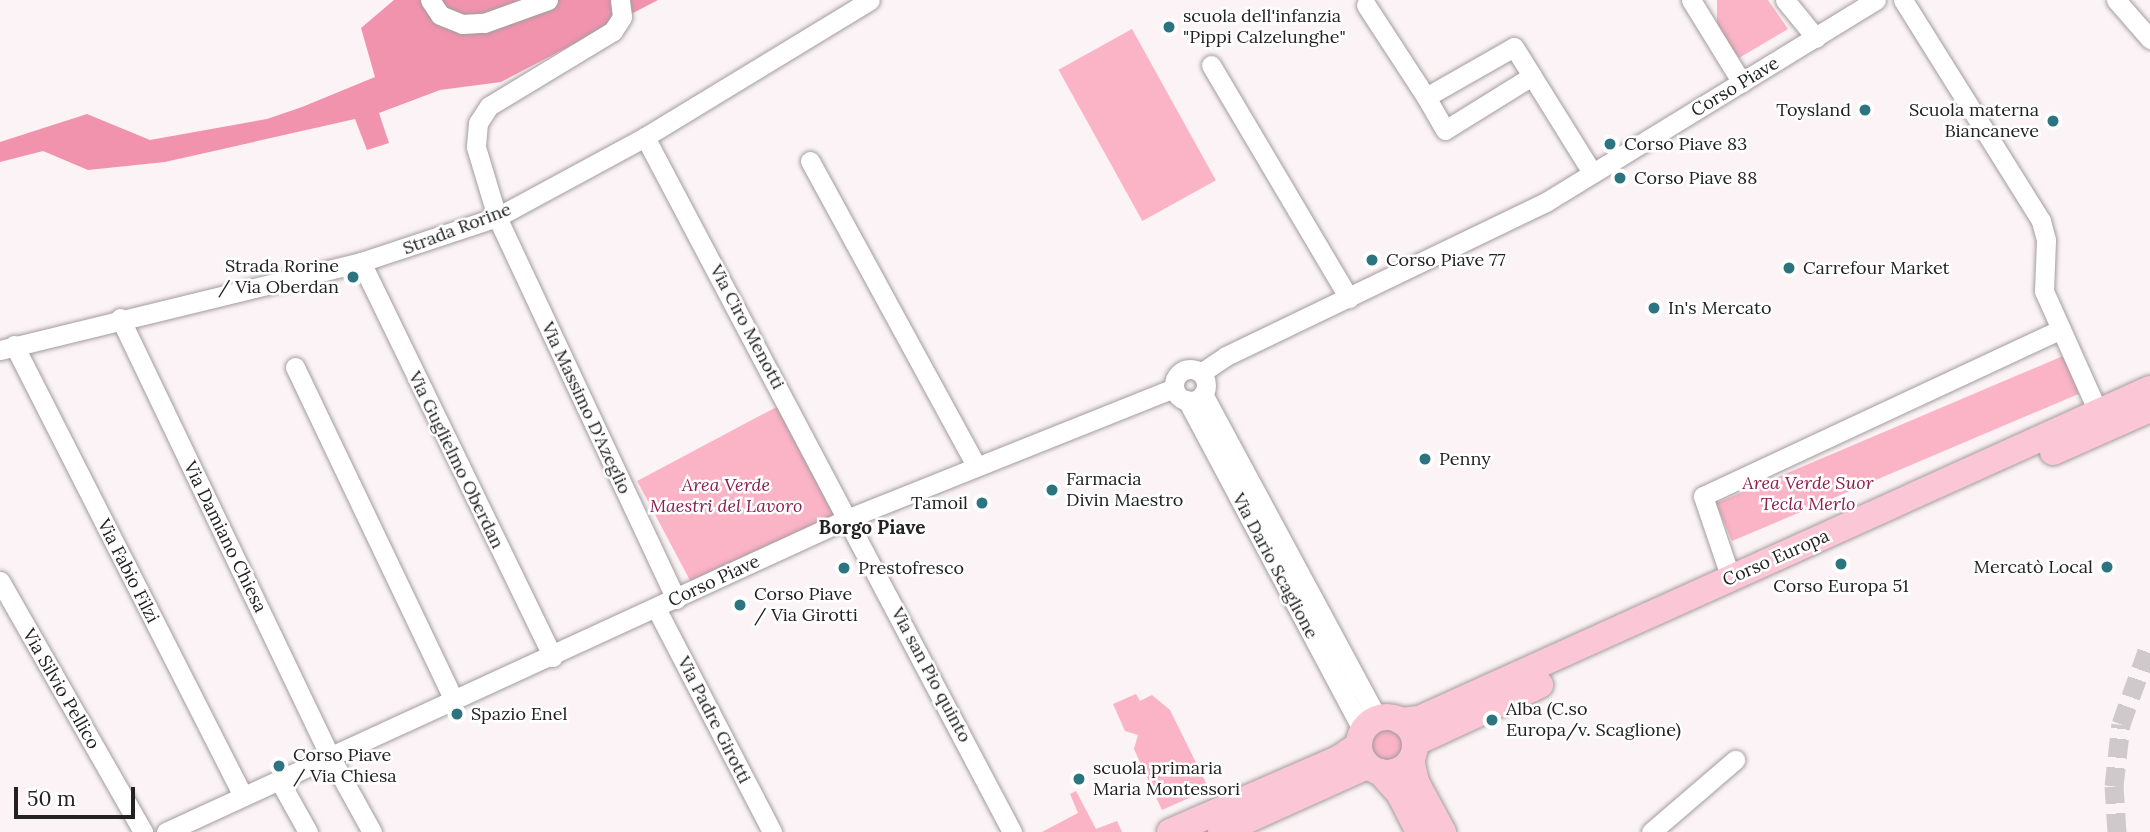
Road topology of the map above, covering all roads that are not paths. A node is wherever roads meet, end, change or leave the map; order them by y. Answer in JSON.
{"nodes":[{"id":1,"x":430,"y":0,"type":"edge"},
{"id":2,"x":548,"y":0,"type":"edge"},
{"id":3,"x":620,"y":0,"type":"edge"},
{"id":4,"x":870,"y":0,"type":"edge"},
{"id":5,"x":1691,"y":0,"type":"edge"},
{"id":6,"x":1785,"y":0,"type":"edge"},
{"id":7,"x":1876,"y":0,"type":"edge"},
{"id":8,"x":1903,"y":0,"type":"edge"},
{"id":9,"x":2116,"y":0,"type":"edge"},
{"id":10,"x":1366,"y":5,"type":"dead end"},
{"id":11,"x":1816,"y":38,"type":"junction"},
{"id":12,"x":2150,"y":39,"type":"edge"},
{"id":13,"x":1211,"y":65,"type":"dead end"},
{"id":14,"x":1532,"y":76,"type":"junction"},
{"id":15,"x":1742,"y":83,"type":"junction"},
{"id":16,"x":1426,"y":97,"type":"junction"},
{"id":17,"x":645,"y":137,"type":"junction"},
{"id":18,"x":810,"y":161,"type":"dead end"},
{"id":19,"x":1593,"y":173,"type":"junction"},
{"id":20,"x":497,"y":217,"type":"junction"},
{"id":21,"x":361,"y":262,"type":"junction"},
{"id":22,"x":1349,"y":298,"type":"junction"},
{"id":23,"x":120,"y":318,"type":"junction"},
{"id":24,"x":2061,"y":329,"type":"junction"},
{"id":25,"x":7,"y":347,"type":"edge"},
{"id":26,"x":295,"y":366,"type":"dead end"},
{"id":27,"x":1201,"y":373,"type":"junction"},
{"id":28,"x":2150,"y":389,"type":"edge"},
{"id":29,"x":1188,"y":394,"type":"junction"},
{"id":30,"x":2150,"y":409,"type":"edge"},
{"id":31,"x":2098,"y":412,"type":"junction"},
{"id":32,"x":976,"y":466,"type":"junction"},
{"id":33,"x":849,"y":518,"type":"junction"},
{"id":34,"x":1728,"y":570,"type":"dead end"},
{"id":35,"x":0,"y":582,"type":"edge"},
{"id":36,"x":676,"y":599,"type":"junction"},
{"id":37,"x":654,"y":609,"type":"junction"},
{"id":38,"x":553,"y":657,"type":"junction"},
{"id":39,"x":454,"y":701,"type":"junction"},
{"id":40,"x":1384,"y":745,"type":"junction"},
{"id":41,"x":330,"y":756,"type":"junction"},
{"id":42,"x":1735,"y":760,"type":"dead end"},
{"id":43,"x":279,"y":780,"type":"junction"},
{"id":44,"x":243,"y":796,"type":"junction"},
{"id":45,"x":1235,"y":829,"type":"edge"},
{"id":46,"x":143,"y":832,"type":"edge"},
{"id":47,"x":166,"y":832,"type":"edge"},
{"id":48,"x":308,"y":832,"type":"edge"},
{"id":49,"x":372,"y":832,"type":"edge"},
{"id":50,"x":772,"y":832,"type":"edge"},
{"id":51,"x":1012,"y":832,"type":"edge"},
{"id":52,"x":1170,"y":832,"type":"edge"},
{"id":53,"x":1419,"y":832,"type":"edge"},
{"id":54,"x":1443,"y":832,"type":"edge"},
{"id":55,"x":1651,"y":832,"type":"edge"}],
"edges":[{"from":1,"to":2,"type":"street"},
{"from":3,"to":20,"type":"street","name":"Via Massimo D'Azeglio"},
{"from":4,"to":17,"type":"street","name":"Strada Rorine"},
{"from":5,"to":15,"type":"street"},
{"from":6,"to":11,"type":"street"},
{"from":7,"to":11,"type":"street","name":"Corso Piave"},
{"from":8,"to":24,"type":"street"},
{"from":9,"to":12,"type":"street"},
{"from":10,"to":16,"type":"street"},
{"from":11,"to":15,"type":"street","name":"Corso Piave"},
{"from":13,"to":22,"type":"street"},
{"from":14,"to":16,"type":"street"},
{"from":14,"to":16,"type":"street"},
{"from":14,"to":19,"type":"street"},
{"from":15,"to":19,"type":"street","name":"Corso Piave"},
{"from":17,"to":20,"type":"street","name":"Strada Rorine"},
{"from":17,"to":33,"type":"street","name":"Via Ciro Menotti"},
{"from":18,"to":32,"type":"street"},
{"from":19,"to":22,"type":"street","name":"Corso Piave"},
{"from":20,"to":21,"type":"street","name":"Strada Rorine"},
{"from":20,"to":36,"type":"street","name":"Via Massimo D'Azeglio"},
{"from":21,"to":23,"type":"street","name":"Strada Rorine"},
{"from":21,"to":38,"type":"street","name":"Via Guglielmo Oberdan"},
{"from":22,"to":27,"type":"street","name":"Corso Piave"},
{"from":23,"to":25,"type":"street","name":"Strada Rorine"},
{"from":23,"to":41,"type":"street","name":"Via Damiano Chiesa"},
{"from":24,"to":31,"type":"street"},
{"from":24,"to":34,"type":"street","name":"Corso Europa"},
{"from":25,"to":44,"type":"street","name":"Via Fabio Filzi"},
{"from":26,"to":39,"type":"street"},
{"from":27,"to":29,"type":"street"},
{"from":27,"to":29,"type":"street","name":"Corso Piave"},
{"from":28,"to":31,"type":"main road","name":"Corso Europa"},
{"from":29,"to":32,"type":"street","name":"Corso Piave"},
{"from":29,"to":40,"type":"street","name":"Via Dario Scaglione"},
{"from":30,"to":40,"type":"main road","name":"Corso Europa"},
{"from":31,"to":40,"type":"main road","name":"Corso Europa"},
{"from":32,"to":33,"type":"street","name":"Corso Piave"},
{"from":33,"to":36,"type":"street","name":"Corso Piave"},
{"from":33,"to":51,"type":"street","name":"Via san Pio quinto"},
{"from":35,"to":46,"type":"street","name":"Via Silvio Pellico"},
{"from":36,"to":37,"type":"street","name":"Corso Piave"},
{"from":37,"to":38,"type":"street","name":"Corso Piave"},
{"from":37,"to":50,"type":"street","name":"Via Padre Girotti"},
{"from":38,"to":39,"type":"street","name":"Corso Piave"},
{"from":39,"to":41,"type":"street","name":"Corso Piave"},
{"from":40,"to":45,"type":"main road","name":"Corso Europa"},
{"from":40,"to":52,"type":"main road","name":"Corso Europa"},
{"from":40,"to":53,"type":"main road","name":"Via Dario Scaglione"},
{"from":40,"to":54,"type":"main road","name":"Via Dario Scaglione"},
{"from":41,"to":43,"type":"street","name":"Corso Piave"},
{"from":41,"to":49,"type":"street","name":"Via Damiano Chiesa"},
{"from":42,"to":55,"type":"street"},
{"from":43,"to":44,"type":"street","name":"Corso Piave"},
{"from":43,"to":48,"type":"street"},
{"from":44,"to":47,"type":"street","name":"Corso Piave"}]}
